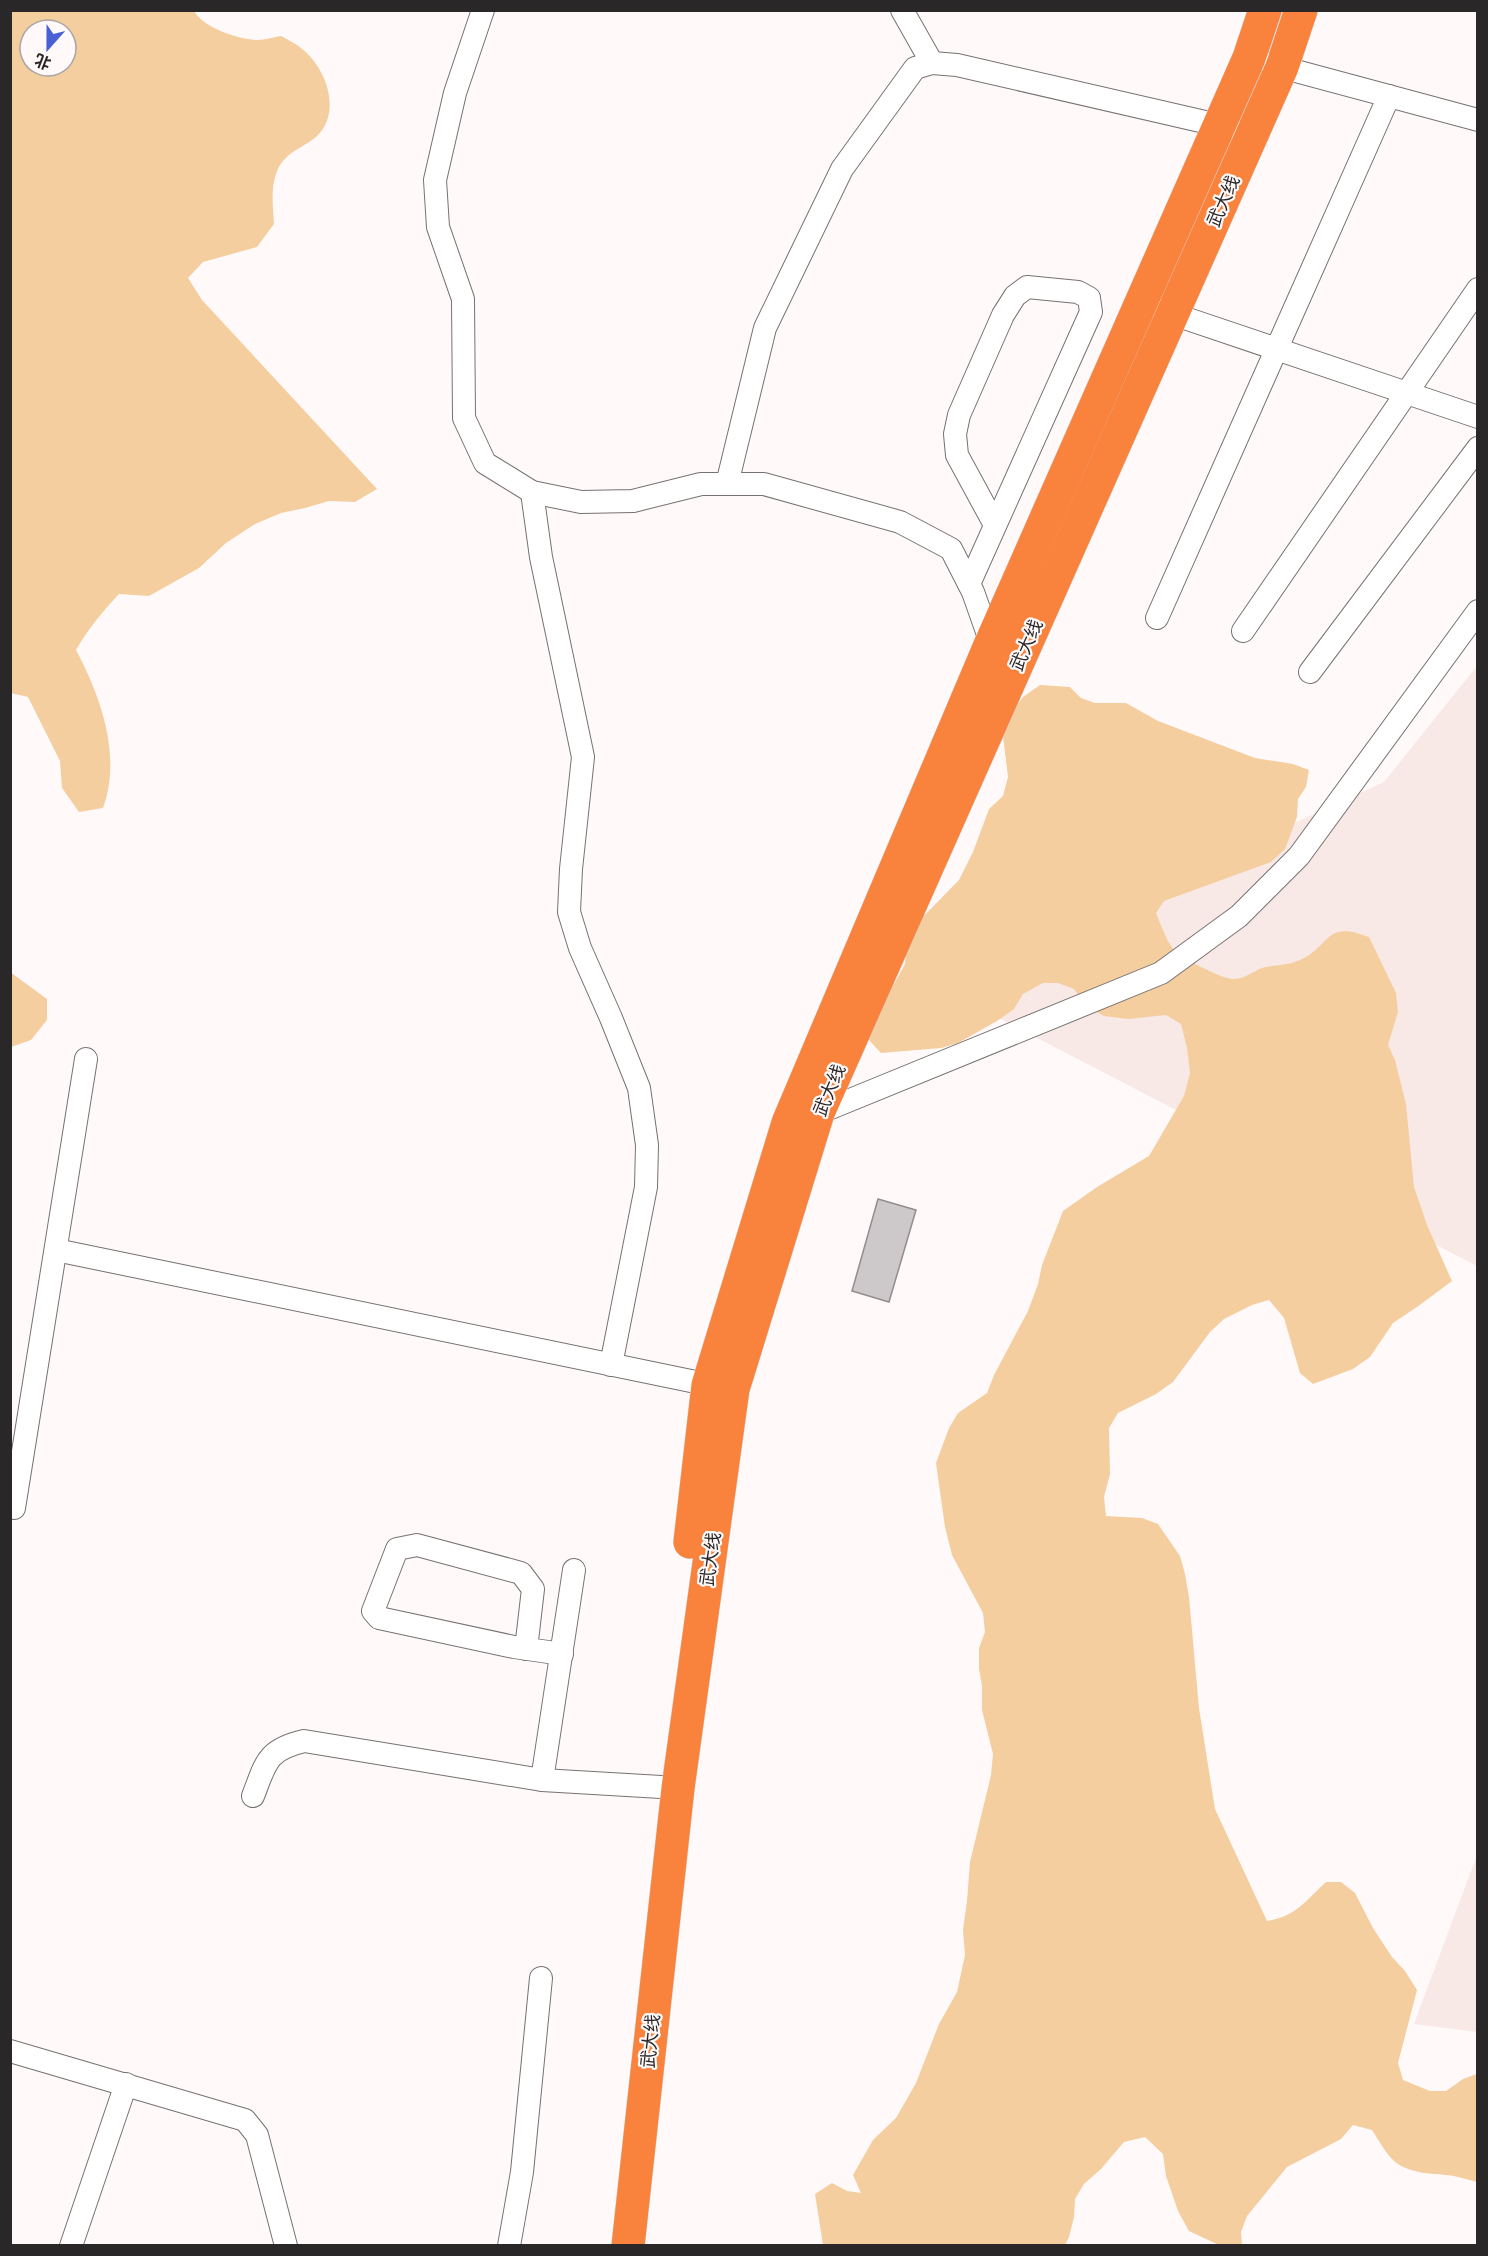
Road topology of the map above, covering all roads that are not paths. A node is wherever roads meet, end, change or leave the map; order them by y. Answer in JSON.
{"nodes":[{"id":1,"x":483,"y":10,"type":"edge"},
{"id":2,"x":902,"y":10,"type":"edge"},
{"id":3,"x":1265,"y":10,"type":"edge"},
{"id":4,"x":1301,"y":10,"type":"edge"},
{"id":5,"x":1249,"y":58,"type":"junction"},
{"id":6,"x":932,"y":63,"type":"junction"},
{"id":7,"x":1282,"y":67,"type":"junction"},
{"id":8,"x":1389,"y":96,"type":"junction"},
{"id":9,"x":1478,"y":120,"type":"edge"},
{"id":10,"x":1220,"y":124,"type":"junction"},
{"id":11,"x":1252,"y":135,"type":"junction"},
{"id":12,"x":1478,"y":288,"type":"edge"},
{"id":13,"x":1141,"y":304,"type":"junction"},
{"id":14,"x":1173,"y":314,"type":"junction"},
{"id":15,"x":1276,"y":349,"type":"junction"},
{"id":16,"x":1405,"y":393,"type":"junction"},
{"id":17,"x":1478,"y":417,"type":"edge"},
{"id":18,"x":1478,"y":448,"type":"edge"},
{"id":19,"x":727,"y":484,"type":"junction"},
{"id":20,"x":532,"y":492,"type":"junction"},
{"id":21,"x":995,"y":525,"type":"junction"},
{"id":22,"x":969,"y":584,"type":"junction"},
{"id":23,"x":1478,"y":611,"type":"edge"},
{"id":24,"x":1157,"y":618,"type":"dead end"},
{"id":25,"x":1243,"y":631,"type":"dead end"},
{"id":26,"x":992,"y":644,"type":"junction"},
{"id":27,"x":1310,"y":672,"type":"dead end"},
{"id":28,"x":86,"y":1059,"type":"dead end"},
{"id":29,"x":803,"y":1118,"type":"junction"},
{"id":30,"x":56,"y":1250,"type":"junction"},
{"id":31,"x":611,"y":1365,"type":"junction"},
{"id":32,"x":721,"y":1387,"type":"junction"},
{"id":33,"x":15,"y":1508,"type":"dead end"},
{"id":34,"x":528,"y":1582,"type":"junction"},
{"id":35,"x":526,"y":1649,"type":"junction"},
{"id":36,"x":562,"y":1654,"type":"junction"},
{"id":37,"x":542,"y":1780,"type":"junction"},
{"id":38,"x":669,"y":1788,"type":"junction"},
{"id":39,"x":253,"y":1796,"type":"dead end"},
{"id":40,"x":541,"y":1978,"type":"dead end"},
{"id":41,"x":10,"y":2051,"type":"edge"},
{"id":42,"x":126,"y":2084,"type":"junction"},
{"id":43,"x":71,"y":2246,"type":"edge"},
{"id":44,"x":286,"y":2246,"type":"edge"},
{"id":45,"x":509,"y":2246,"type":"edge"},
{"id":46,"x":609,"y":2246,"type":"edge"},
{"id":47,"x":628,"y":2246,"type":"edge"}],
"edges":[{"from":1,"to":20,"type":"street"},
{"from":2,"to":6,"type":"street"},
{"from":3,"to":5,"type":"highway","name":"武大线"},
{"from":4,"to":7,"type":"highway","name":"武大线"},
{"from":5,"to":7,"type":"street"},
{"from":5,"to":10,"type":"highway","name":"武大线"},
{"from":6,"to":10,"type":"street"},
{"from":6,"to":19,"type":"street"},
{"from":7,"to":8,"type":"street"},
{"from":7,"to":11,"type":"highway","name":"武大线"},
{"from":8,"to":9,"type":"street"},
{"from":8,"to":15,"type":"street"},
{"from":10,"to":11,"type":"street"},
{"from":10,"to":13,"type":"highway","name":"武大线"},
{"from":11,"to":14,"type":"highway","name":"武大线"},
{"from":12,"to":16,"type":"street"},
{"from":13,"to":14,"type":"street"},
{"from":13,"to":26,"type":"highway","name":"武大线"},
{"from":14,"to":15,"type":"street"},
{"from":14,"to":29,"type":"highway","name":"武大线"},
{"from":15,"to":16,"type":"street"},
{"from":15,"to":24,"type":"street"},
{"from":16,"to":17,"type":"street"},
{"from":16,"to":25,"type":"street"},
{"from":18,"to":27,"type":"street"},
{"from":19,"to":20,"type":"street"},
{"from":19,"to":22,"type":"street"},
{"from":20,"to":31,"type":"street"},
{"from":21,"to":21,"type":"street"},
{"from":21,"to":22,"type":"street"},
{"from":22,"to":26,"type":"street"},
{"from":23,"to":29,"type":"street"},
{"from":26,"to":29,"type":"highway","name":"武大线"},
{"from":28,"to":30,"type":"street"},
{"from":29,"to":32,"type":"highway","name":"武大线"},
{"from":30,"to":31,"type":"street"},
{"from":30,"to":33,"type":"street"},
{"from":31,"to":32,"type":"street"},
{"from":32,"to":38,"type":"highway","name":"武大线"},
{"from":34,"to":35,"type":"street"},
{"from":34,"to":35,"type":"street"},
{"from":34,"to":36,"type":"street"},
{"from":35,"to":36,"type":"street"},
{"from":36,"to":37,"type":"street"},
{"from":37,"to":38,"type":"street"},
{"from":37,"to":39,"type":"street"},
{"from":38,"to":46,"type":"highway","name":"武大线"},
{"from":38,"to":47,"type":"highway","name":"武大线"},
{"from":40,"to":45,"type":"street"},
{"from":41,"to":42,"type":"street"},
{"from":42,"to":43,"type":"street"},
{"from":42,"to":44,"type":"street"}]}
